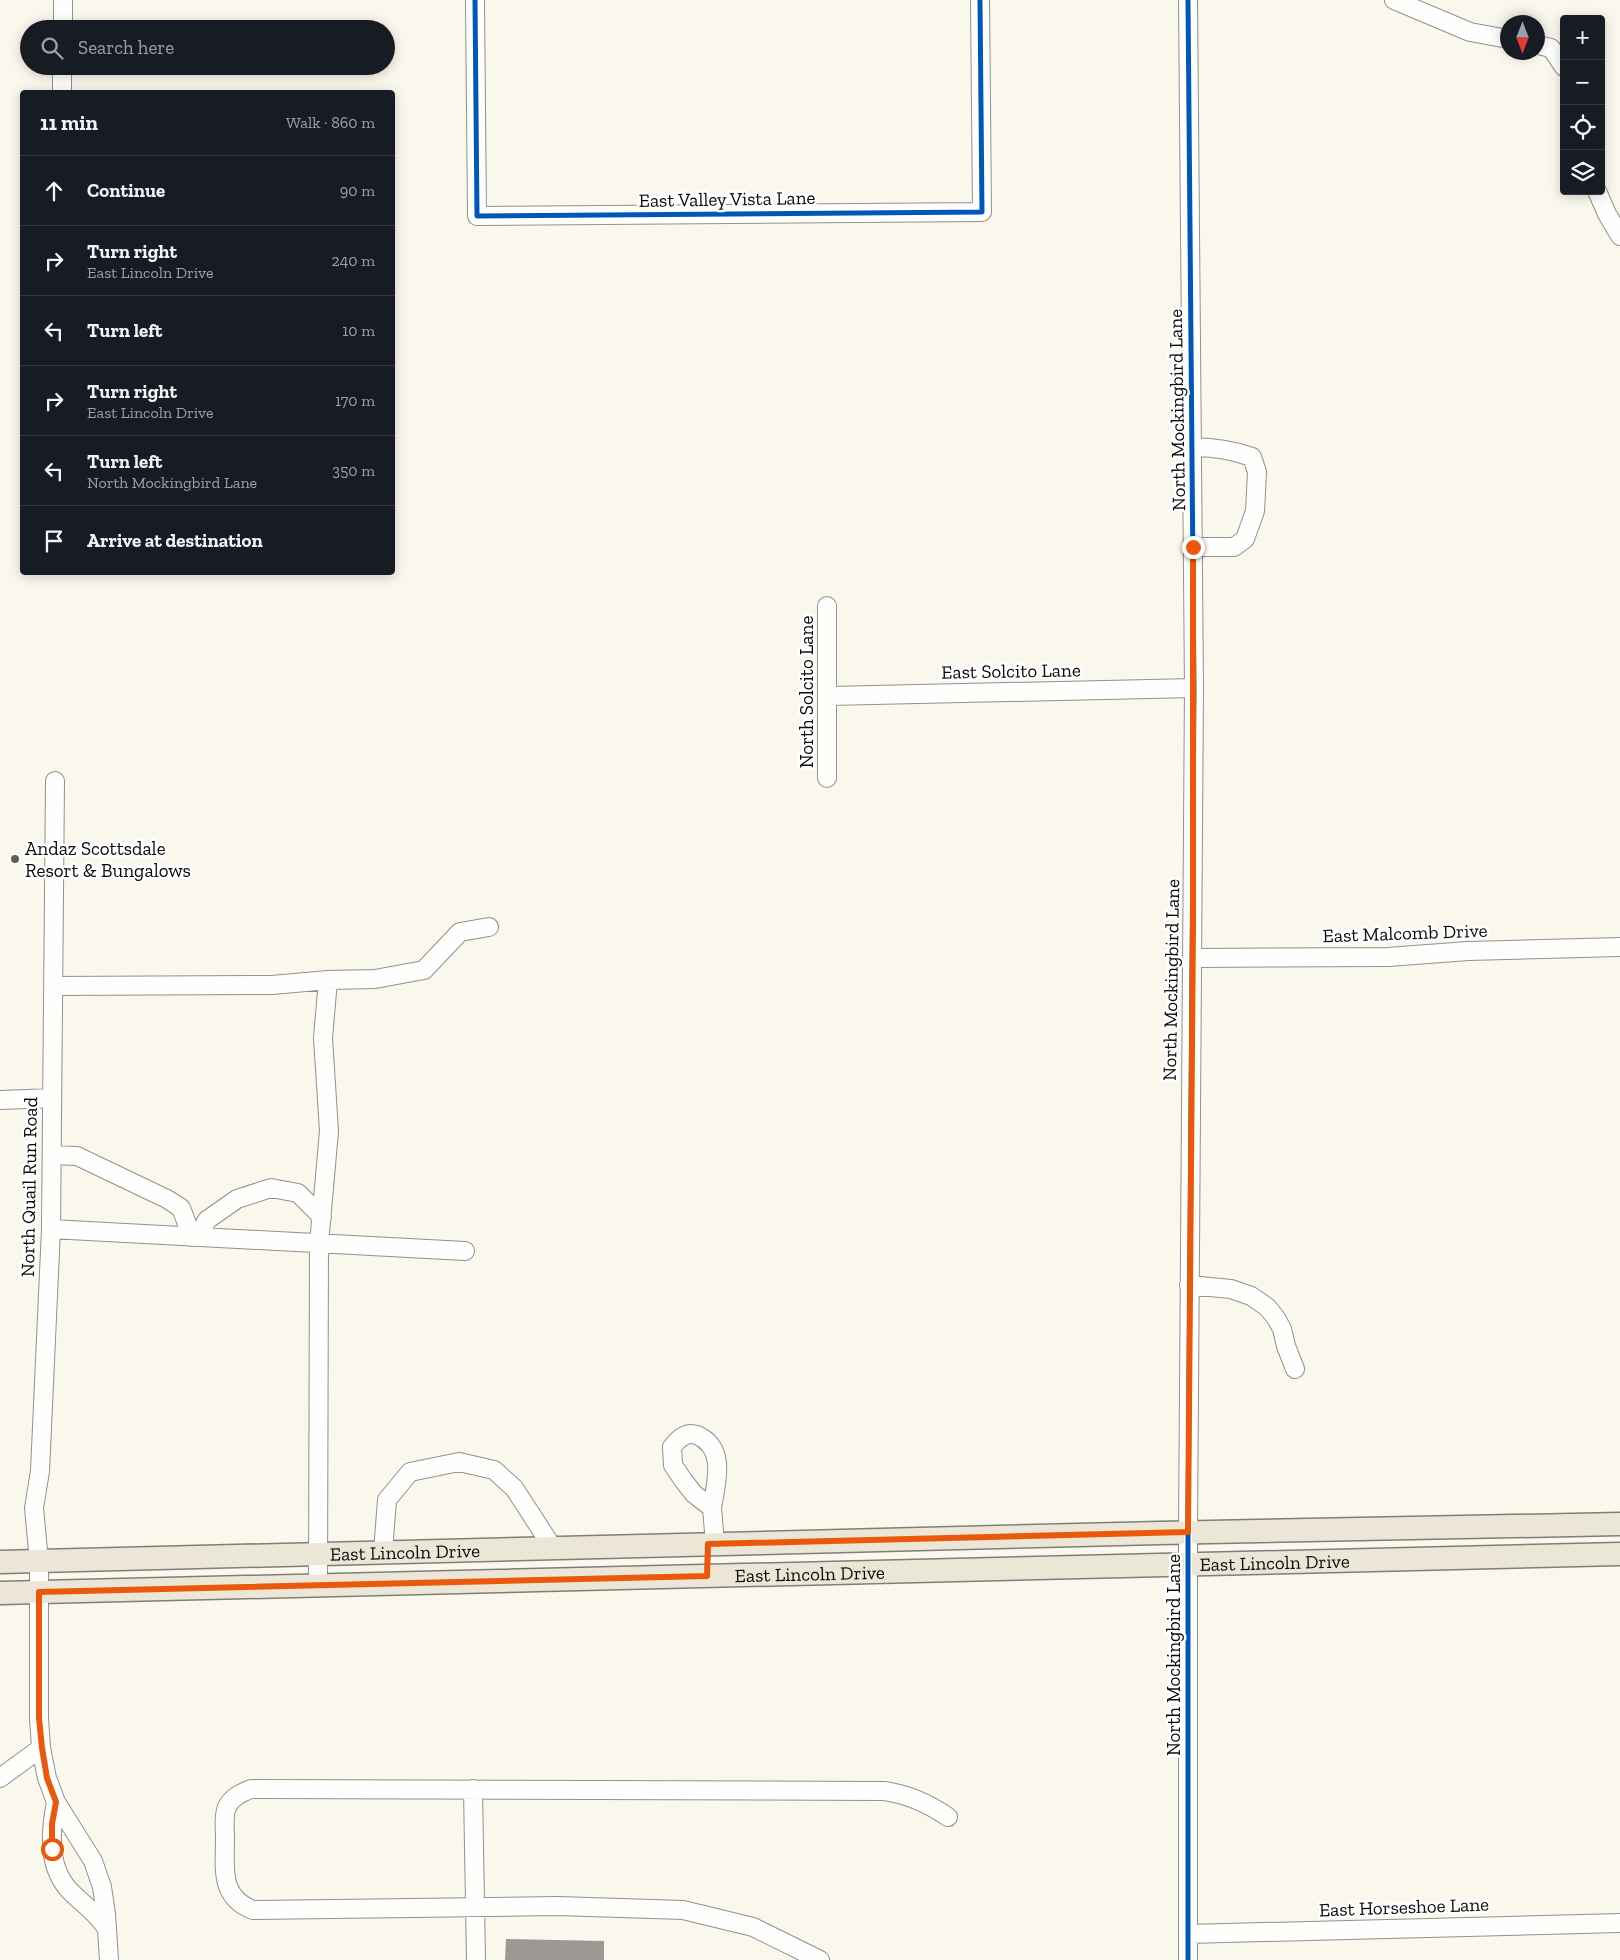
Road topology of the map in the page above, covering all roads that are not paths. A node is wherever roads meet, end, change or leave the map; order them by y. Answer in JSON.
{"nodes":[{"id":1,"x":63,"y":0,"type":"edge"},
{"id":2,"x":475,"y":0,"type":"edge"},
{"id":3,"x":980,"y":0,"type":"edge"},
{"id":4,"x":1188,"y":0,"type":"edge"},
{"id":5,"x":1394,"y":0,"type":"edge"},
{"id":6,"x":63,"y":20,"type":"edge"},
{"id":7,"x":1500,"y":38,"type":"edge"},
{"id":8,"x":1545,"y":47,"type":"edge"},
{"id":9,"x":1560,"y":61,"type":"edge"},
{"id":10,"x":62,"y":75,"type":"edge"},
{"id":11,"x":62,"y":90,"type":"edge"},
{"id":12,"x":1599,"y":195,"type":"edge"},
{"id":13,"x":1620,"y":236,"type":"edge"},
{"id":14,"x":1192,"y":447,"type":"junction"},
{"id":15,"x":1193,"y":547,"type":"junction"},
{"id":16,"x":828,"y":606,"type":"dead end"},
{"id":17,"x":1194,"y":688,"type":"junction"},
{"id":18,"x":829,"y":696,"type":"junction"},
{"id":19,"x":828,"y":778,"type":"dead end"},
{"id":20,"x":55,"y":781,"type":"dead end"},
{"id":21,"x":488,"y":927,"type":"dead end"},
{"id":22,"x":1620,"y":947,"type":"edge"},
{"id":23,"x":1192,"y":958,"type":"junction"},
{"id":24,"x":328,"y":980,"type":"junction"},
{"id":25,"x":53,"y":986,"type":"junction"},
{"id":26,"x":52,"y":1098,"type":"junction"},
{"id":27,"x":0,"y":1100,"type":"edge"},
{"id":28,"x":52,"y":1155,"type":"junction"},
{"id":29,"x":322,"y":1216,"type":"junction"},
{"id":30,"x":52,"y":1229,"type":"junction"},
{"id":31,"x":195,"y":1237,"type":"junction"},
{"id":32,"x":319,"y":1244,"type":"junction"},
{"id":33,"x":465,"y":1250,"type":"dead end"},
{"id":34,"x":1189,"y":1286,"type":"junction"},
{"id":35,"x":1295,"y":1370,"type":"dead end"},
{"id":36,"x":712,"y":1508,"type":"dead end"},
{"id":37,"x":1620,"y":1524,"type":"edge"},
{"id":38,"x":1588,"y":1526,"type":"junction"},
{"id":39,"x":1188,"y":1532,"type":"junction"},
{"id":40,"x":712,"y":1544,"type":"junction"},
{"id":41,"x":553,"y":1548,"type":"junction"},
{"id":42,"x":383,"y":1552,"type":"junction"},
{"id":43,"x":318,"y":1554,"type":"junction"},
{"id":44,"x":1620,"y":1554,"type":"edge"},
{"id":45,"x":1588,"y":1555,"type":"junction"},
{"id":46,"x":0,"y":1562,"type":"edge"},
{"id":47,"x":39,"y":1562,"type":"junction"},
{"id":48,"x":1188,"y":1564,"type":"junction"},
{"id":49,"x":707,"y":1576,"type":"junction"},
{"id":50,"x":318,"y":1585,"type":"junction"},
{"id":51,"x":39,"y":1592,"type":"junction"},
{"id":52,"x":0,"y":1593,"type":"edge"},
{"id":53,"x":42,"y":1748,"type":"junction"},
{"id":54,"x":0,"y":1778,"type":"edge"},
{"id":55,"x":473,"y":1789,"type":"junction"},
{"id":56,"x":56,"y":1802,"type":"junction"},
{"id":57,"x":948,"y":1817,"type":"dead end"},
{"id":58,"x":475,"y":1907,"type":"junction"},
{"id":59,"x":1620,"y":1923,"type":"edge"},
{"id":60,"x":107,"y":1929,"type":"junction"},
{"id":61,"x":1188,"y":1934,"type":"junction"},
{"id":62,"x":109,"y":1960,"type":"edge"},
{"id":63,"x":476,"y":1960,"type":"edge"},
{"id":64,"x":820,"y":1960,"type":"edge"},
{"id":65,"x":1188,"y":1960,"type":"edge"}],
"edges":[{"from":1,"to":6,"type":"street"},
{"from":2,"to":3,"type":"street","name":"East Valley Vista Lane"},
{"from":4,"to":14,"type":"street","name":"North Mockingbird Lane"},
{"from":5,"to":7,"type":"street"},
{"from":8,"to":9,"type":"street"},
{"from":10,"to":11,"type":"street"},
{"from":12,"to":13,"type":"street"},
{"from":14,"to":15,"type":"street","name":"North Mockingbird Lane"},
{"from":14,"to":15,"type":"street"},
{"from":15,"to":17,"type":"street","name":"North Mockingbird Lane"},
{"from":16,"to":18,"type":"street","name":"North Solcito Lane"},
{"from":17,"to":18,"type":"street","name":"East Solcito Lane"},
{"from":17,"to":23,"type":"street","name":"North Mockingbird Lane"},
{"from":18,"to":19,"type":"street","name":"North Solcito Lane"},
{"from":20,"to":25,"type":"street","name":"North Quail Run Road"},
{"from":21,"to":24,"type":"street"},
{"from":22,"to":23,"type":"street","name":"East Malcomb Drive"},
{"from":23,"to":34,"type":"street","name":"North Mockingbird Lane"},
{"from":24,"to":25,"type":"street"},
{"from":24,"to":29,"type":"street"},
{"from":25,"to":26,"type":"street","name":"North Quail Run Road"},
{"from":26,"to":27,"type":"street"},
{"from":26,"to":28,"type":"street","name":"North Quail Run Road"},
{"from":28,"to":30,"type":"street","name":"North Quail Run Road"},
{"from":28,"to":31,"type":"street"},
{"from":29,"to":31,"type":"street"},
{"from":29,"to":32,"type":"street"},
{"from":30,"to":31,"type":"street"},
{"from":30,"to":47,"type":"street","name":"North Quail Run Road"},
{"from":31,"to":32,"type":"street"},
{"from":32,"to":33,"type":"street"},
{"from":32,"to":43,"type":"street"},
{"from":34,"to":35,"type":"street"},
{"from":34,"to":39,"type":"street","name":"North Mockingbird Lane"},
{"from":36,"to":40,"type":"street"},
{"from":37,"to":38,"type":"main road","name":"East Lincoln Drive"},
{"from":38,"to":39,"type":"main road","name":"East Lincoln Drive"},
{"from":38,"to":45,"type":"main road"},
{"from":39,"to":40,"type":"main road","name":"East Lincoln Drive"},
{"from":39,"to":48,"type":"street","name":"North Mockingbird Lane"},
{"from":40,"to":41,"type":"main road","name":"East Lincoln Drive"},
{"from":40,"to":49,"type":"main road"},
{"from":41,"to":42,"type":"main road","name":"East Lincoln Drive"},
{"from":41,"to":42,"type":"street"},
{"from":42,"to":43,"type":"main road","name":"East Lincoln Drive"},
{"from":43,"to":47,"type":"main road","name":"East Lincoln Drive"},
{"from":43,"to":50,"type":"street"},
{"from":44,"to":45,"type":"main road","name":"East Lincoln Drive"},
{"from":45,"to":48,"type":"main road","name":"East Lincoln Drive"},
{"from":46,"to":47,"type":"main road","name":"East Lincoln Drive"},
{"from":47,"to":51,"type":"street","name":"North Quail Run Road"},
{"from":48,"to":49,"type":"main road","name":"East Lincoln Drive"},
{"from":48,"to":61,"type":"street","name":"North Mockingbird Lane"},
{"from":49,"to":50,"type":"main road","name":"East Lincoln Drive"},
{"from":50,"to":51,"type":"main road","name":"East Lincoln Drive"},
{"from":51,"to":52,"type":"main road","name":"East Lincoln Drive"},
{"from":51,"to":53,"type":"street","name":"North Quail Run Road"},
{"from":53,"to":54,"type":"street"},
{"from":53,"to":56,"type":"street","name":"North Quail Run Road"},
{"from":55,"to":57,"type":"street"},
{"from":55,"to":58,"type":"street"},
{"from":55,"to":58,"type":"street"},
{"from":56,"to":60,"type":"street","name":"North Quail Run Road"},
{"from":56,"to":60,"type":"street"},
{"from":58,"to":63,"type":"street"},
{"from":58,"to":64,"type":"street"},
{"from":59,"to":61,"type":"street","name":"East Horseshoe Lane"},
{"from":60,"to":62,"type":"street","name":"North Quail Run Road"},
{"from":61,"to":65,"type":"street","name":"North Mockingbird Lane"}]}
